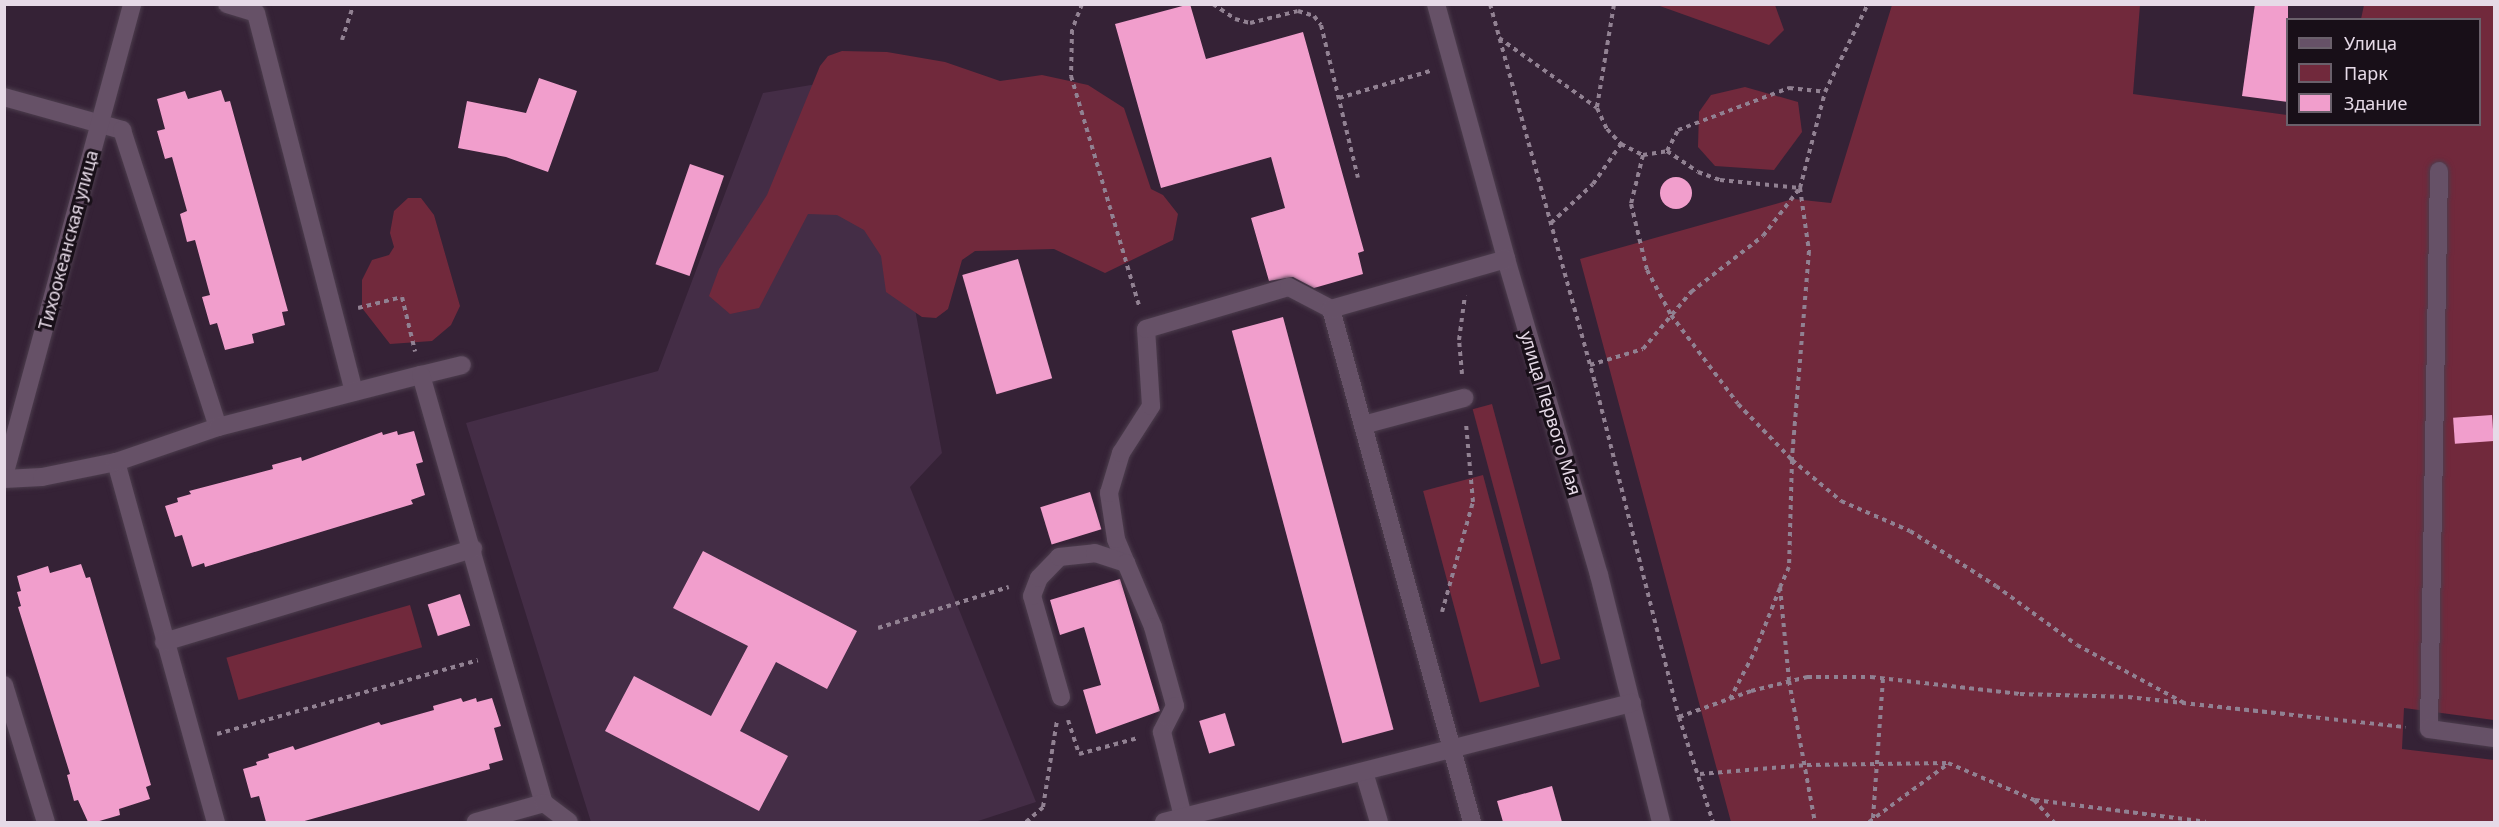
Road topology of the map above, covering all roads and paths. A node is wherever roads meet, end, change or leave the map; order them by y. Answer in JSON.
{"nodes":[{"id":1,"x":132,"y":4,"type":"edge"},
{"id":2,"x":227,"y":4,"type":"edge"},
{"id":3,"x":354,"y":4,"type":"edge"},
{"id":4,"x":1082,"y":4,"type":"edge"},
{"id":5,"x":1213,"y":4,"type":"edge"},
{"id":6,"x":1436,"y":4,"type":"edge"},
{"id":7,"x":1490,"y":4,"type":"edge"},
{"id":8,"x":1614,"y":4,"type":"edge"},
{"id":9,"x":1868,"y":4,"type":"edge"},
{"id":10,"x":1498,"y":38,"type":"junction"},
{"id":11,"x":342,"y":40,"type":"dead end"},
{"id":12,"x":1430,"y":71,"type":"dead end"},
{"id":13,"x":1826,"y":92,"type":"junction"},
{"id":14,"x":4,"y":97,"type":"edge"},
{"id":15,"x":1339,"y":98,"type":"junction"},
{"id":16,"x":1597,"y":108,"type":"junction"},
{"id":17,"x":100,"y":123,"type":"junction"},
{"id":18,"x":1621,"y":144,"type":"junction"},
{"id":19,"x":1667,"y":151,"type":"junction"},
{"id":20,"x":1643,"y":155,"type":"junction"},
{"id":21,"x":2439,"y":171,"type":"dead end"},
{"id":22,"x":1358,"y":178,"type":"dead end"},
{"id":23,"x":1800,"y":188,"type":"junction"},
{"id":24,"x":1551,"y":223,"type":"junction"},
{"id":25,"x":1506,"y":260,"type":"junction"},
{"id":26,"x":1469,"y":270,"type":"junction"},
{"id":27,"x":1331,"y":309,"type":"junction"},
{"id":28,"x":333,"y":314,"type":"junction"},
{"id":29,"x":1671,"y":315,"type":"junction"},
{"id":30,"x":1146,"y":328,"type":"junction"},
{"id":31,"x":462,"y":365,"type":"dead end"},
{"id":32,"x":1590,"y":365,"type":"junction"},
{"id":33,"x":421,"y":375,"type":"junction"},
{"id":34,"x":354,"y":392,"type":"junction"},
{"id":35,"x":1464,"y":398,"type":"junction"},
{"id":36,"x":1363,"y":425,"type":"junction"},
{"id":37,"x":218,"y":427,"type":"junction"},
{"id":38,"x":1792,"y":460,"type":"junction"},
{"id":39,"x":116,"y":462,"type":"junction"},
{"id":40,"x":4,"y":477,"type":"edge"},
{"id":41,"x":473,"y":549,"type":"junction"},
{"id":42,"x":1126,"y":563,"type":"junction"},
{"id":43,"x":1039,"y":578,"type":"junction"},
{"id":44,"x":1780,"y":587,"type":"junction"},
{"id":45,"x":1440,"y":616,"type":"dead end"},
{"id":46,"x":878,"y":628,"type":"dead end"},
{"id":47,"x":164,"y":642,"type":"junction"},
{"id":48,"x":502,"y":653,"type":"junction"},
{"id":49,"x":1883,"y":678,"type":"junction"},
{"id":50,"x":1789,"y":681,"type":"junction"},
{"id":51,"x":4,"y":685,"type":"edge"},
{"id":52,"x":1061,"y":697,"type":"junction"},
{"id":53,"x":1730,"y":699,"type":"junction"},
{"id":54,"x":1632,"y":703,"type":"junction"},
{"id":55,"x":2186,"y":704,"type":"junction"},
{"id":56,"x":1679,"y":717,"type":"junction"},
{"id":57,"x":2429,"y":729,"type":"junction"},
{"id":58,"x":1162,"y":732,"type":"junction"},
{"id":59,"x":2494,"y":738,"type":"edge"},
{"id":60,"x":192,"y":741,"type":"junction"},
{"id":61,"x":1452,"y":752,"type":"junction"},
{"id":62,"x":1948,"y":763,"type":"junction"},
{"id":63,"x":1877,"y":764,"type":"junction"},
{"id":64,"x":1807,"y":765,"type":"junction"},
{"id":65,"x":1364,"y":772,"type":"junction"},
{"id":66,"x":1700,"y":774,"type":"junction"},
{"id":67,"x":2034,"y":800,"type":"junction"},
{"id":68,"x":544,"y":802,"type":"junction"},
{"id":69,"x":1210,"y":816,"type":"edge"},
{"id":70,"x":1183,"y":817,"type":"junction"},
{"id":71,"x":1871,"y":820,"type":"edge"},
{"id":72,"x":46,"y":822,"type":"edge"},
{"id":73,"x":216,"y":822,"type":"edge"},
{"id":74,"x":476,"y":822,"type":"edge"},
{"id":75,"x":569,"y":822,"type":"edge"},
{"id":76,"x":1026,"y":822,"type":"edge"},
{"id":77,"x":1164,"y":822,"type":"edge"},
{"id":78,"x":1379,"y":822,"type":"edge"},
{"id":79,"x":1472,"y":822,"type":"edge"},
{"id":80,"x":1661,"y":822,"type":"edge"},
{"id":81,"x":1713,"y":822,"type":"edge"},
{"id":82,"x":1815,"y":822,"type":"edge"},
{"id":83,"x":2054,"y":822,"type":"edge"},
{"id":84,"x":2206,"y":822,"type":"edge"}],
"edges":[{"from":1,"to":17,"type":"street","name":"Тихоокеанская улица"},
{"from":2,"to":28,"type":"street"},
{"from":3,"to":11,"type":"path"},
{"from":4,"to":30,"type":"path"},
{"from":5,"to":15,"type":"path"},
{"from":6,"to":25,"type":"street","name":"улица Первого Мая"},
{"from":7,"to":10,"type":"path"},
{"from":8,"to":16,"type":"path"},
{"from":9,"to":13,"type":"path"},
{"from":10,"to":16,"type":"path"},
{"from":10,"to":24,"type":"path"},
{"from":12,"to":15,"type":"path"},
{"from":13,"to":19,"type":"path"},
{"from":13,"to":23,"type":"path"},
{"from":14,"to":17,"type":"street"},
{"from":15,"to":22,"type":"path"},
{"from":16,"to":18,"type":"path"},
{"from":17,"to":37,"type":"street"},
{"from":17,"to":40,"type":"street","name":"Тихоокеанская улица"},
{"from":18,"to":20,"type":"path"},
{"from":18,"to":24,"type":"path"},
{"from":19,"to":20,"type":"path"},
{"from":19,"to":23,"type":"path"},
{"from":20,"to":29,"type":"path"},
{"from":21,"to":57,"type":"street"},
{"from":23,"to":29,"type":"path"},
{"from":23,"to":38,"type":"path"},
{"from":24,"to":32,"type":"path"},
{"from":25,"to":26,"type":"street"},
{"from":25,"to":54,"type":"street","name":"улица Первого Мая"},
{"from":26,"to":27,"type":"street"},
{"from":26,"to":35,"type":"path"},
{"from":27,"to":30,"type":"street"},
{"from":27,"to":36,"type":"street"},
{"from":28,"to":33,"type":"path"},
{"from":28,"to":34,"type":"street"},
{"from":29,"to":32,"type":"path"},
{"from":29,"to":38,"type":"path"},
{"from":30,"to":42,"type":"street"},
{"from":31,"to":33,"type":"street"},
{"from":32,"to":56,"type":"path"},
{"from":33,"to":34,"type":"street"},
{"from":33,"to":41,"type":"street"},
{"from":34,"to":37,"type":"street"},
{"from":35,"to":36,"type":"street"},
{"from":35,"to":45,"type":"path"},
{"from":36,"to":61,"type":"street"},
{"from":37,"to":39,"type":"street"},
{"from":38,"to":44,"type":"path"},
{"from":38,"to":55,"type":"path"},
{"from":39,"to":40,"type":"street"},
{"from":39,"to":47,"type":"street"},
{"from":41,"to":47,"type":"street"},
{"from":41,"to":48,"type":"street"},
{"from":42,"to":43,"type":"street"},
{"from":42,"to":58,"type":"street"},
{"from":43,"to":46,"type":"path"},
{"from":43,"to":52,"type":"street"},
{"from":44,"to":50,"type":"path"},
{"from":44,"to":53,"type":"path"},
{"from":47,"to":60,"type":"street"},
{"from":48,"to":60,"type":"path"},
{"from":48,"to":68,"type":"street"},
{"from":49,"to":50,"type":"path"},
{"from":49,"to":55,"type":"path"},
{"from":49,"to":63,"type":"path"},
{"from":50,"to":53,"type":"path"},
{"from":50,"to":64,"type":"path"},
{"from":51,"to":72,"type":"street"},
{"from":52,"to":58,"type":"path"},
{"from":52,"to":76,"type":"path"},
{"from":53,"to":56,"type":"path"},
{"from":54,"to":61,"type":"street"},
{"from":54,"to":80,"type":"street","name":"улица Первого Мая"},
{"from":55,"to":57,"type":"path"},
{"from":56,"to":66,"type":"path"},
{"from":57,"to":59,"type":"street"},
{"from":58,"to":70,"type":"street"},
{"from":60,"to":73,"type":"street"},
{"from":61,"to":65,"type":"street"},
{"from":61,"to":79,"type":"street"},
{"from":62,"to":63,"type":"path"},
{"from":62,"to":67,"type":"path"},
{"from":62,"to":71,"type":"path"},
{"from":63,"to":64,"type":"path"},
{"from":63,"to":71,"type":"path"},
{"from":64,"to":66,"type":"path"},
{"from":64,"to":82,"type":"path"},
{"from":65,"to":69,"type":"street"},
{"from":65,"to":78,"type":"street"},
{"from":66,"to":81,"type":"path"},
{"from":67,"to":83,"type":"path"},
{"from":67,"to":84,"type":"path"},
{"from":68,"to":74,"type":"street"},
{"from":68,"to":75,"type":"street"},
{"from":69,"to":70,"type":"street"},
{"from":70,"to":77,"type":"street"}]}
